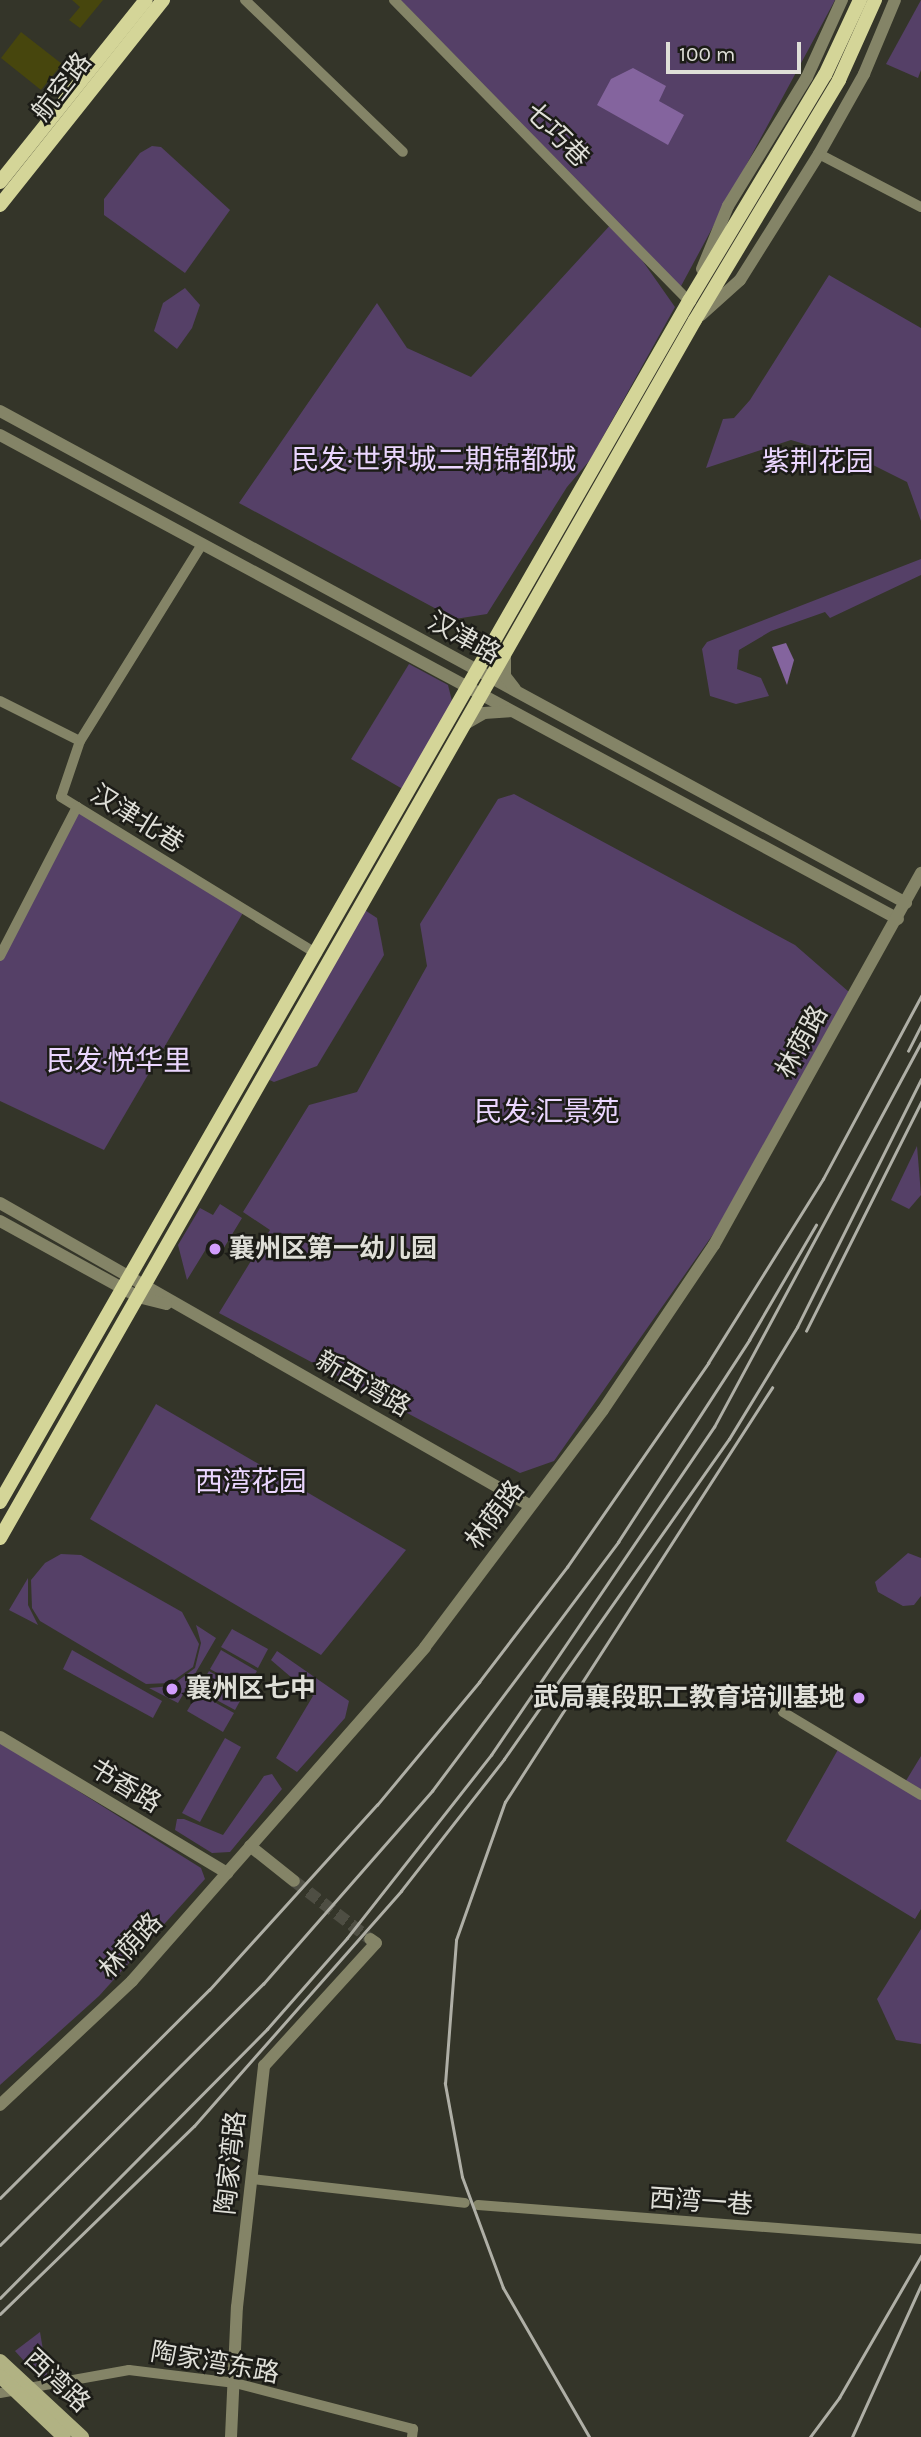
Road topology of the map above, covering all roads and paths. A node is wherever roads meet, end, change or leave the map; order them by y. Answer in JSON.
{"nodes":[{"id":1,"x":146,"y":0,"type":"edge"},
{"id":2,"x":163,"y":0,"type":"edge"},
{"id":3,"x":245,"y":0,"type":"edge"},
{"id":4,"x":394,"y":0,"type":"edge"},
{"id":5,"x":842,"y":0,"type":"edge"},
{"id":6,"x":860,"y":0,"type":"edge"},
{"id":7,"x":875,"y":0,"type":"edge"},
{"id":8,"x":895,"y":0,"type":"edge"},
{"id":9,"x":403,"y":152,"type":"dead end"},
{"id":10,"x":820,"y":154,"type":"junction"},
{"id":11,"x":0,"y":181,"type":"edge"},
{"id":12,"x":771,"y":184,"type":"junction"},
{"id":13,"x":0,"y":205,"type":"edge"},
{"id":14,"x":921,"y":208,"type":"edge"},
{"id":15,"x":689,"y":301,"type":"junction"},
{"id":16,"x":695,"y":320,"type":"junction"},
{"id":17,"x":0,"y":411,"type":"edge"},
{"id":18,"x":0,"y":435,"type":"edge"},
{"id":19,"x":202,"y":544,"type":"junction"},
{"id":20,"x":500,"y":650,"type":"junction"},
{"id":21,"x":455,"y":659,"type":"junction"},
{"id":22,"x":485,"y":676,"type":"junction"},
{"id":23,"x":449,"y":678,"type":"junction"},
{"id":24,"x":475,"y":692,"type":"junction"},
{"id":25,"x":517,"y":693,"type":"junction"},
{"id":26,"x":0,"y":701,"type":"edge"},
{"id":27,"x":510,"y":711,"type":"junction"},
{"id":28,"x":461,"y":717,"type":"junction"},
{"id":29,"x":80,"y":741,"type":"junction"},
{"id":30,"x":77,"y":807,"type":"junction"},
{"id":31,"x":921,"y":873,"type":"edge"},
{"id":32,"x":906,"y":903,"type":"junction"},
{"id":33,"x":898,"y":919,"type":"junction"},
{"id":34,"x":317,"y":954,"type":"junction"},
{"id":35,"x":0,"y":956,"type":"edge"},
{"id":36,"x":0,"y":1203,"type":"edge"},
{"id":37,"x":0,"y":1221,"type":"edge"},
{"id":38,"x":127,"y":1283,"type":"junction"},
{"id":39,"x":141,"y":1291,"type":"junction"},
{"id":40,"x":0,"y":1502,"type":"edge"},
{"id":41,"x":529,"y":1505,"type":"junction"},
{"id":42,"x":0,"y":1538,"type":"edge"},
{"id":43,"x":783,"y":1712,"type":"dead end"},
{"id":44,"x":0,"y":1737,"type":"edge"},
{"id":45,"x":921,"y":1795,"type":"edge"},
{"id":46,"x":250,"y":1846,"type":"junction"},
{"id":47,"x":227,"y":1873,"type":"junction"},
{"id":48,"x":294,"y":1881,"type":"tunnel mouth"},
{"id":49,"x":370,"y":1939,"type":"dead end"},
{"id":50,"x":0,"y":2105,"type":"edge"},
{"id":51,"x":252,"y":2179,"type":"junction"},
{"id":52,"x":465,"y":2203,"type":"dead end"},
{"id":53,"x":478,"y":2204,"type":"dead end"},
{"id":54,"x":921,"y":2239,"type":"edge"},
{"id":55,"x":0,"y":2361,"type":"edge"},
{"id":56,"x":0,"y":2376,"type":"edge"},
{"id":57,"x":235,"y":2383,"type":"junction"},
{"id":58,"x":12,"y":2390,"type":"edge"},
{"id":59,"x":64,"y":2437,"type":"edge"},
{"id":60,"x":82,"y":2437,"type":"edge"},
{"id":61,"x":231,"y":2437,"type":"edge"},
{"id":62,"x":412,"y":2437,"type":"edge"}],
"edges":[{"from":1,"to":11,"type":"main road","name":"航空路"},
{"from":2,"to":13,"type":"main road","name":"航空路"},
{"from":3,"to":9,"type":"street"},
{"from":4,"to":15,"type":"street","name":"七巧巷"},
{"from":5,"to":15,"type":"street"},
{"from":6,"to":12,"type":"main road"},
{"from":7,"to":12,"type":"main road"},
{"from":8,"to":10,"type":"street"},
{"from":10,"to":14,"type":"street"},
{"from":10,"to":16,"type":"street"},
{"from":12,"to":15,"type":"main road"},
{"from":12,"to":16,"type":"main road"},
{"from":15,"to":20,"type":"main road"},
{"from":16,"to":20,"type":"main road"},
{"from":17,"to":21,"type":"street","name":"汉津路"},
{"from":18,"to":19,"type":"street","name":"汉津路"},
{"from":19,"to":23,"type":"street","name":"汉津路"},
{"from":19,"to":29,"type":"street"},
{"from":20,"to":21,"type":"street"},
{"from":20,"to":22,"type":"main road"},
{"from":20,"to":25,"type":"street"},
{"from":21,"to":22,"type":"street","name":"汉津路"},
{"from":22,"to":24,"type":"main road"},
{"from":22,"to":25,"type":"street","name":"汉津路"},
{"from":23,"to":24,"type":"street","name":"汉津路"},
{"from":23,"to":28,"type":"street"},
{"from":24,"to":27,"type":"street","name":"汉津路"},
{"from":24,"to":28,"type":"main road"},
{"from":25,"to":32,"type":"street","name":"汉津路"},
{"from":26,"to":29,"type":"street"},
{"from":27,"to":28,"type":"street"},
{"from":27,"to":33,"type":"street","name":"汉津路"},
{"from":28,"to":34,"type":"main road"},
{"from":28,"to":39,"type":"main road"},
{"from":29,"to":30,"type":"street","name":"汉津北巷"},
{"from":30,"to":34,"type":"street","name":"汉津北巷"},
{"from":30,"to":35,"type":"street"},
{"from":31,"to":32,"type":"street","name":"林荫路"},
{"from":32,"to":33,"type":"street","name":"林荫路"},
{"from":33,"to":41,"type":"street","name":"林荫路"},
{"from":34,"to":38,"type":"main road"},
{"from":36,"to":38,"type":"street","name":"新西湾路"},
{"from":37,"to":38,"type":"street","name":"新西湾路"},
{"from":38,"to":39,"type":"street","name":"新西湾路"},
{"from":38,"to":40,"type":"main road"},
{"from":39,"to":41,"type":"street","name":"新西湾路"},
{"from":39,"to":42,"type":"main road"},
{"from":41,"to":46,"type":"street","name":"林荫路"},
{"from":43,"to":45,"type":"street"},
{"from":44,"to":47,"type":"street","name":"书香路"},
{"from":46,"to":47,"type":"street","name":"林荫路"},
{"from":46,"to":48,"type":"street"},
{"from":47,"to":50,"type":"street","name":"林荫路"},
{"from":49,"to":51,"type":"street","name":"陶家湾路"},
{"from":51,"to":52,"type":"street"},
{"from":51,"to":57,"type":"street","name":"陶家湾路"},
{"from":53,"to":54,"type":"street","name":"西湾一巷"},
{"from":55,"to":58,"type":"main road","name":"西湾路"},
{"from":56,"to":58,"type":"main road","name":"西湾路"},
{"from":57,"to":58,"type":"street","name":"陶家湾东路"},
{"from":57,"to":61,"type":"street","name":"陶家湾路"},
{"from":57,"to":62,"type":"street","name":"陶家湾东路"},
{"from":58,"to":59,"type":"main road","name":"西湾路"},
{"from":58,"to":60,"type":"main road","name":"西湾路"}]}
